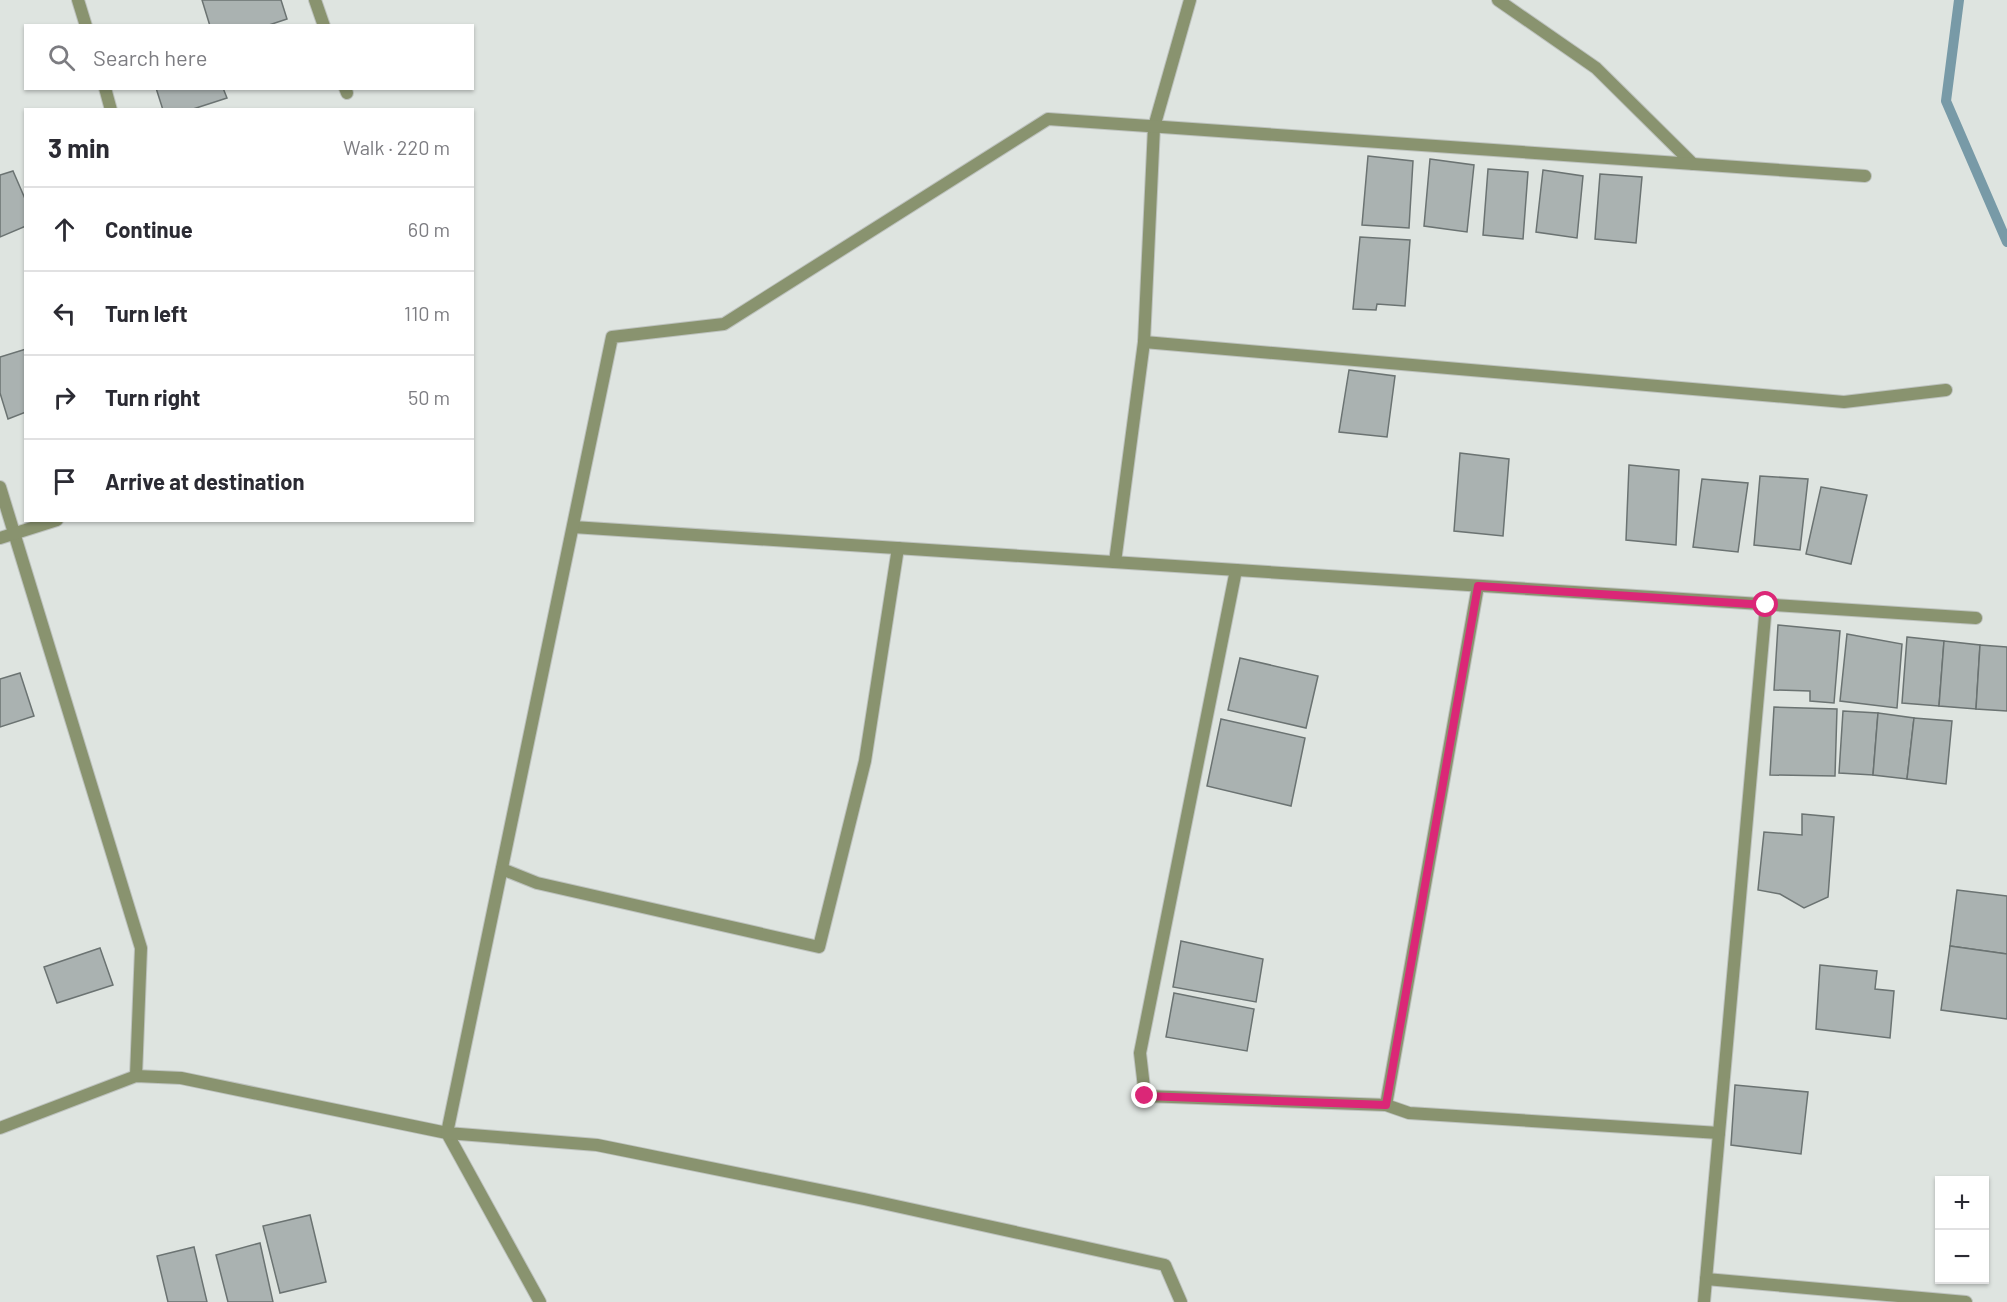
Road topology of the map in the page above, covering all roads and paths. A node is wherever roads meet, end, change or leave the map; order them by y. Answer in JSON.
{"nodes":[{"id":1,"x":78,"y":0,"type":"edge"},
{"id":2,"x":315,"y":0,"type":"edge"},
{"id":3,"x":1190,"y":0,"type":"edge"},
{"id":4,"x":1498,"y":0,"type":"edge"},
{"id":5,"x":85,"y":24,"type":"edge"},
{"id":6,"x":323,"y":24,"type":"edge"},
{"id":7,"x":106,"y":90,"type":"edge"},
{"id":8,"x":110,"y":108,"type":"edge"},
{"id":9,"x":1154,"y":127,"type":"junction"},
{"id":10,"x":1693,"y":164,"type":"junction"},
{"id":11,"x":1865,"y":176,"type":"dead end"},
{"id":12,"x":1144,"y":342,"type":"junction"},
{"id":13,"x":1946,"y":390,"type":"dead end"},
{"id":14,"x":0,"y":487,"type":"edge"},
{"id":15,"x":51,"y":522,"type":"edge"},
{"id":16,"x":573,"y":527,"type":"junction"},
{"id":17,"x":14,"y":534,"type":"junction"},
{"id":18,"x":0,"y":538,"type":"edge"},
{"id":19,"x":898,"y":548,"type":"junction"},
{"id":20,"x":1115,"y":562,"type":"junction"},
{"id":21,"x":1236,"y":570,"type":"junction"},
{"id":22,"x":1478,"y":586,"type":"junction"},
{"id":23,"x":1766,"y":605,"type":"junction"},
{"id":24,"x":1976,"y":618,"type":"dead end"},
{"id":25,"x":502,"y":869,"type":"junction"},
{"id":26,"x":136,"y":1077,"type":"junction"},
{"id":27,"x":1386,"y":1105,"type":"junction"},
{"id":28,"x":0,"y":1128,"type":"edge"},
{"id":29,"x":447,"y":1133,"type":"junction"},
{"id":30,"x":1719,"y":1133,"type":"junction"},
{"id":31,"x":1706,"y":1280,"type":"junction"},
{"id":32,"x":540,"y":1302,"type":"edge"},
{"id":33,"x":1181,"y":1302,"type":"edge"},
{"id":34,"x":1704,"y":1302,"type":"edge"},
{"id":35,"x":1966,"y":1302,"type":"edge"}],
"edges":[{"from":1,"to":5,"type":"street"},
{"from":2,"to":6,"type":"street"},
{"from":3,"to":9,"type":"street"},
{"from":4,"to":10,"type":"street"},
{"from":7,"to":8,"type":"street"},
{"from":9,"to":10,"type":"street"},
{"from":9,"to":12,"type":"street"},
{"from":9,"to":16,"type":"street"},
{"from":10,"to":11,"type":"street"},
{"from":12,"to":13,"type":"street"},
{"from":12,"to":20,"type":"street"},
{"from":14,"to":17,"type":"street"},
{"from":15,"to":17,"type":"street"},
{"from":16,"to":19,"type":"street"},
{"from":16,"to":25,"type":"street"},
{"from":17,"to":18,"type":"street"},
{"from":17,"to":26,"type":"street"},
{"from":19,"to":20,"type":"street"},
{"from":19,"to":25,"type":"street"},
{"from":20,"to":21,"type":"street"},
{"from":21,"to":22,"type":"street"},
{"from":21,"to":27,"type":"street"},
{"from":22,"to":23,"type":"street"},
{"from":22,"to":27,"type":"street"},
{"from":23,"to":24,"type":"street"},
{"from":23,"to":30,"type":"street"},
{"from":25,"to":29,"type":"street"},
{"from":26,"to":28,"type":"street"},
{"from":26,"to":29,"type":"street"},
{"from":27,"to":30,"type":"street"},
{"from":29,"to":32,"type":"street"},
{"from":29,"to":33,"type":"street"},
{"from":30,"to":31,"type":"street"},
{"from":31,"to":34,"type":"street"},
{"from":31,"to":35,"type":"street"}]}
